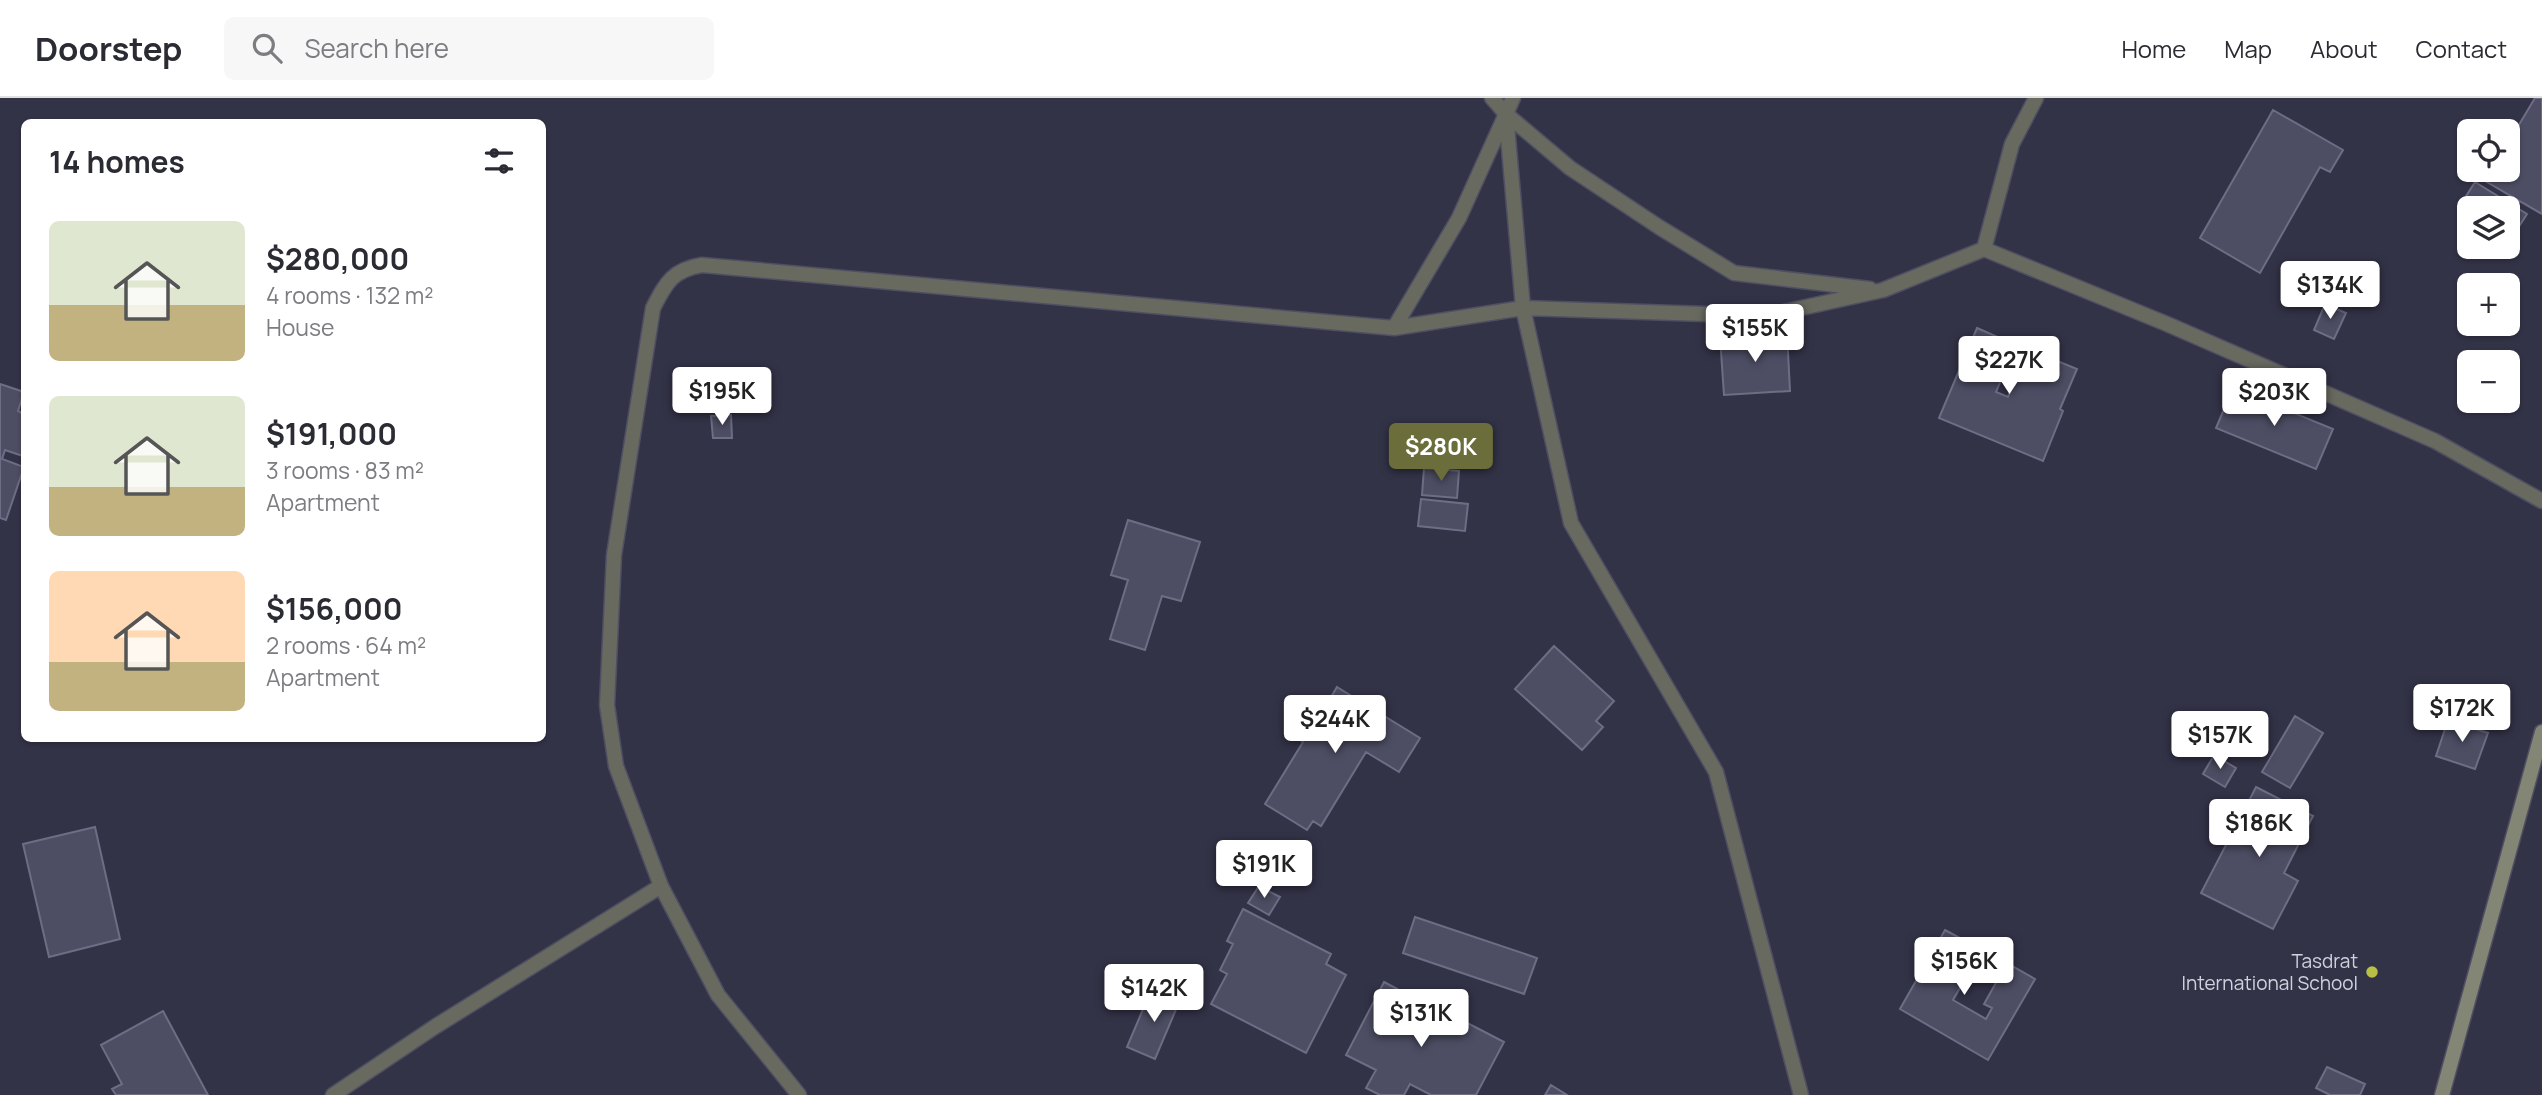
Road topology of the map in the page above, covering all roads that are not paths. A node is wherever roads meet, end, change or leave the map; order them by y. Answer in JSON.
{"nodes":[{"id":1,"x":1492,"y":98,"type":"edge"},
{"id":2,"x":1513,"y":98,"type":"edge"},
{"id":3,"x":2036,"y":98,"type":"edge"},
{"id":4,"x":1506,"y":114,"type":"junction"},
{"id":5,"x":1984,"y":249,"type":"junction"},
{"id":6,"x":1883,"y":290,"type":"junction"},
{"id":7,"x":1523,"y":308,"type":"junction"},
{"id":8,"x":1394,"y":328,"type":"junction"},
{"id":9,"x":2542,"y":501,"type":"edge"},
{"id":10,"x":2542,"y":732,"type":"edge"},
{"id":11,"x":661,"y":886,"type":"junction"},
{"id":12,"x":333,"y":1095,"type":"edge"},
{"id":13,"x":799,"y":1095,"type":"edge"},
{"id":14,"x":1801,"y":1095,"type":"edge"},
{"id":15,"x":2442,"y":1095,"type":"edge"}],
"edges":[{"from":1,"to":4,"type":"street"},
{"from":2,"to":4,"type":"street"},
{"from":3,"to":5,"type":"street"},
{"from":4,"to":6,"type":"street"},
{"from":4,"to":7,"type":"street"},
{"from":4,"to":8,"type":"street"},
{"from":5,"to":6,"type":"street"},
{"from":5,"to":9,"type":"street"},
{"from":6,"to":7,"type":"street"},
{"from":7,"to":8,"type":"street"},
{"from":7,"to":14,"type":"street"},
{"from":8,"to":11,"type":"street"},
{"from":10,"to":15,"type":"main road"},
{"from":11,"to":12,"type":"street"},
{"from":11,"to":13,"type":"street"}]}
